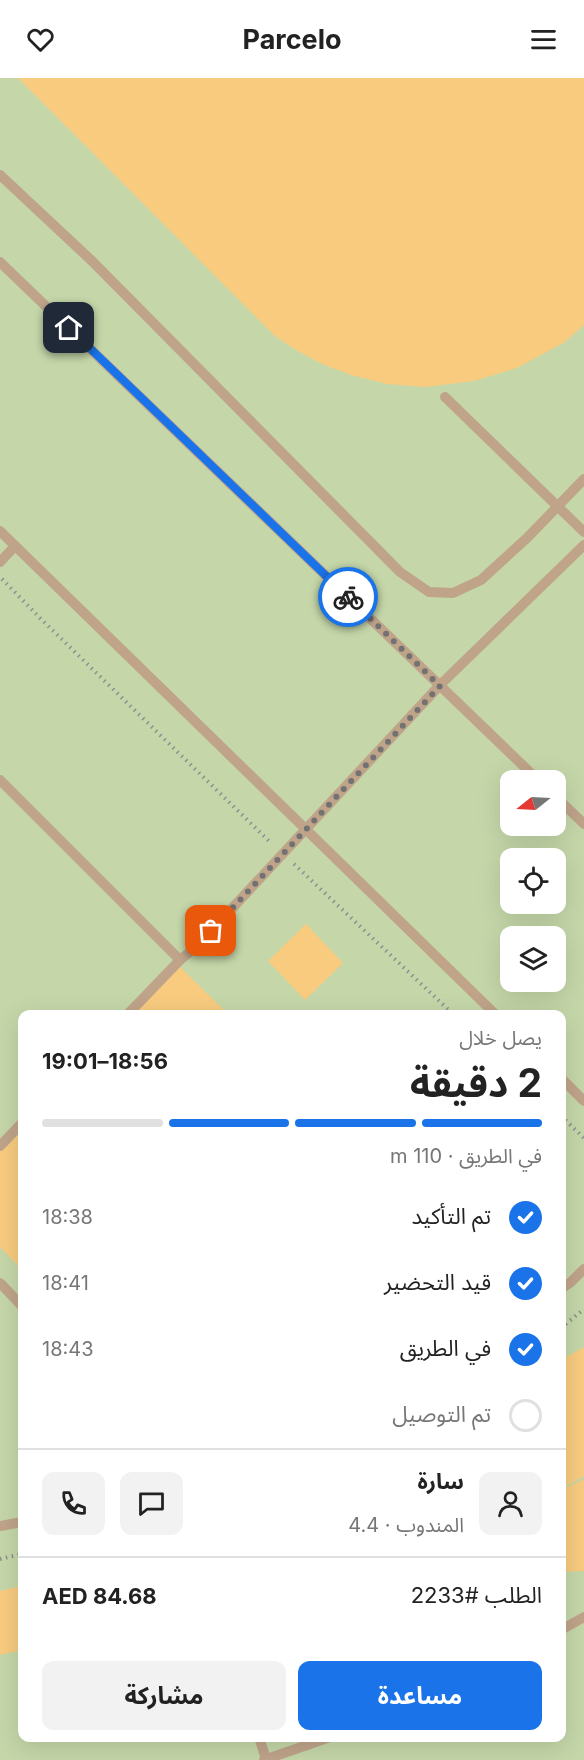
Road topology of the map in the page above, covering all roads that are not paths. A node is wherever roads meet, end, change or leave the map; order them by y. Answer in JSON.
{"nodes":[{"id":1,"x":0,"y":175,"type":"edge"},
{"id":2,"x":0,"y":262,"type":"edge"},
{"id":3,"x":445,"y":397,"type":"dead end"},
{"id":4,"x":584,"y":479,"type":"edge"},
{"id":5,"x":558,"y":507,"type":"junction"},
{"id":6,"x":0,"y":531,"type":"edge"},
{"id":7,"x":584,"y":532,"type":"edge"},
{"id":8,"x":584,"y":545,"type":"edge"},
{"id":9,"x":15,"y":546,"type":"junction"},
{"id":10,"x":0,"y":562,"type":"edge"},
{"id":11,"x":440,"y":686,"type":"junction"},
{"id":12,"x":528,"y":770,"type":"edge"},
{"id":13,"x":0,"y":780,"type":"edge"},
{"id":14,"x":566,"y":807,"type":"edge"},
{"id":15,"x":584,"y":824,"type":"edge"},
{"id":16,"x":306,"y":830,"type":"junction"},
{"id":17,"x":180,"y":960,"type":"junction"},
{"id":18,"x":132,"y":1010,"type":"edge"},
{"id":19,"x":491,"y":1010,"type":"edge"},
{"id":20,"x":566,"y":1083,"type":"edge"},
{"id":21,"x":584,"y":1101,"type":"edge"},
{"id":22,"x":18,"y":1127,"type":"edge"},
{"id":23,"x":0,"y":1146,"type":"edge"},
{"id":24,"x":584,"y":1269,"type":"edge"},
{"id":25,"x":0,"y":1284,"type":"edge"},
{"id":26,"x":566,"y":1286,"type":"edge"},
{"id":27,"x":18,"y":1301,"type":"edge"},
{"id":28,"x":18,"y":1523,"type":"edge"},
{"id":29,"x":0,"y":1526,"type":"edge"},
{"id":30,"x":584,"y":1617,"type":"edge"},
{"id":31,"x":566,"y":1627,"type":"edge"},
{"id":32,"x":260,"y":1742,"type":"edge"},
{"id":33,"x":316,"y":1742,"type":"edge"},
{"id":34,"x":265,"y":1760,"type":"edge"}],
"edges":[{"from":1,"to":5,"type":"lane"},
{"from":2,"to":11,"type":"lane"},
{"from":3,"to":5,"type":"lane"},
{"from":4,"to":5,"type":"lane"},
{"from":5,"to":7,"type":"lane"},
{"from":6,"to":9,"type":"lane"},
{"from":8,"to":11,"type":"lane"},
{"from":9,"to":10,"type":"lane"},
{"from":9,"to":16,"type":"lane"},
{"from":11,"to":12,"type":"lane"},
{"from":11,"to":16,"type":"lane"},
{"from":13,"to":17,"type":"lane"},
{"from":14,"to":15,"type":"lane"},
{"from":16,"to":17,"type":"lane"},
{"from":16,"to":19,"type":"lane"},
{"from":17,"to":18,"type":"lane"},
{"from":20,"to":21,"type":"lane"},
{"from":22,"to":23,"type":"lane"},
{"from":24,"to":26,"type":"lane"},
{"from":25,"to":27,"type":"lane"},
{"from":28,"to":29,"type":"lane"},
{"from":30,"to":31,"type":"lane"},
{"from":32,"to":34,"type":"lane"},
{"from":33,"to":34,"type":"lane"}]}
